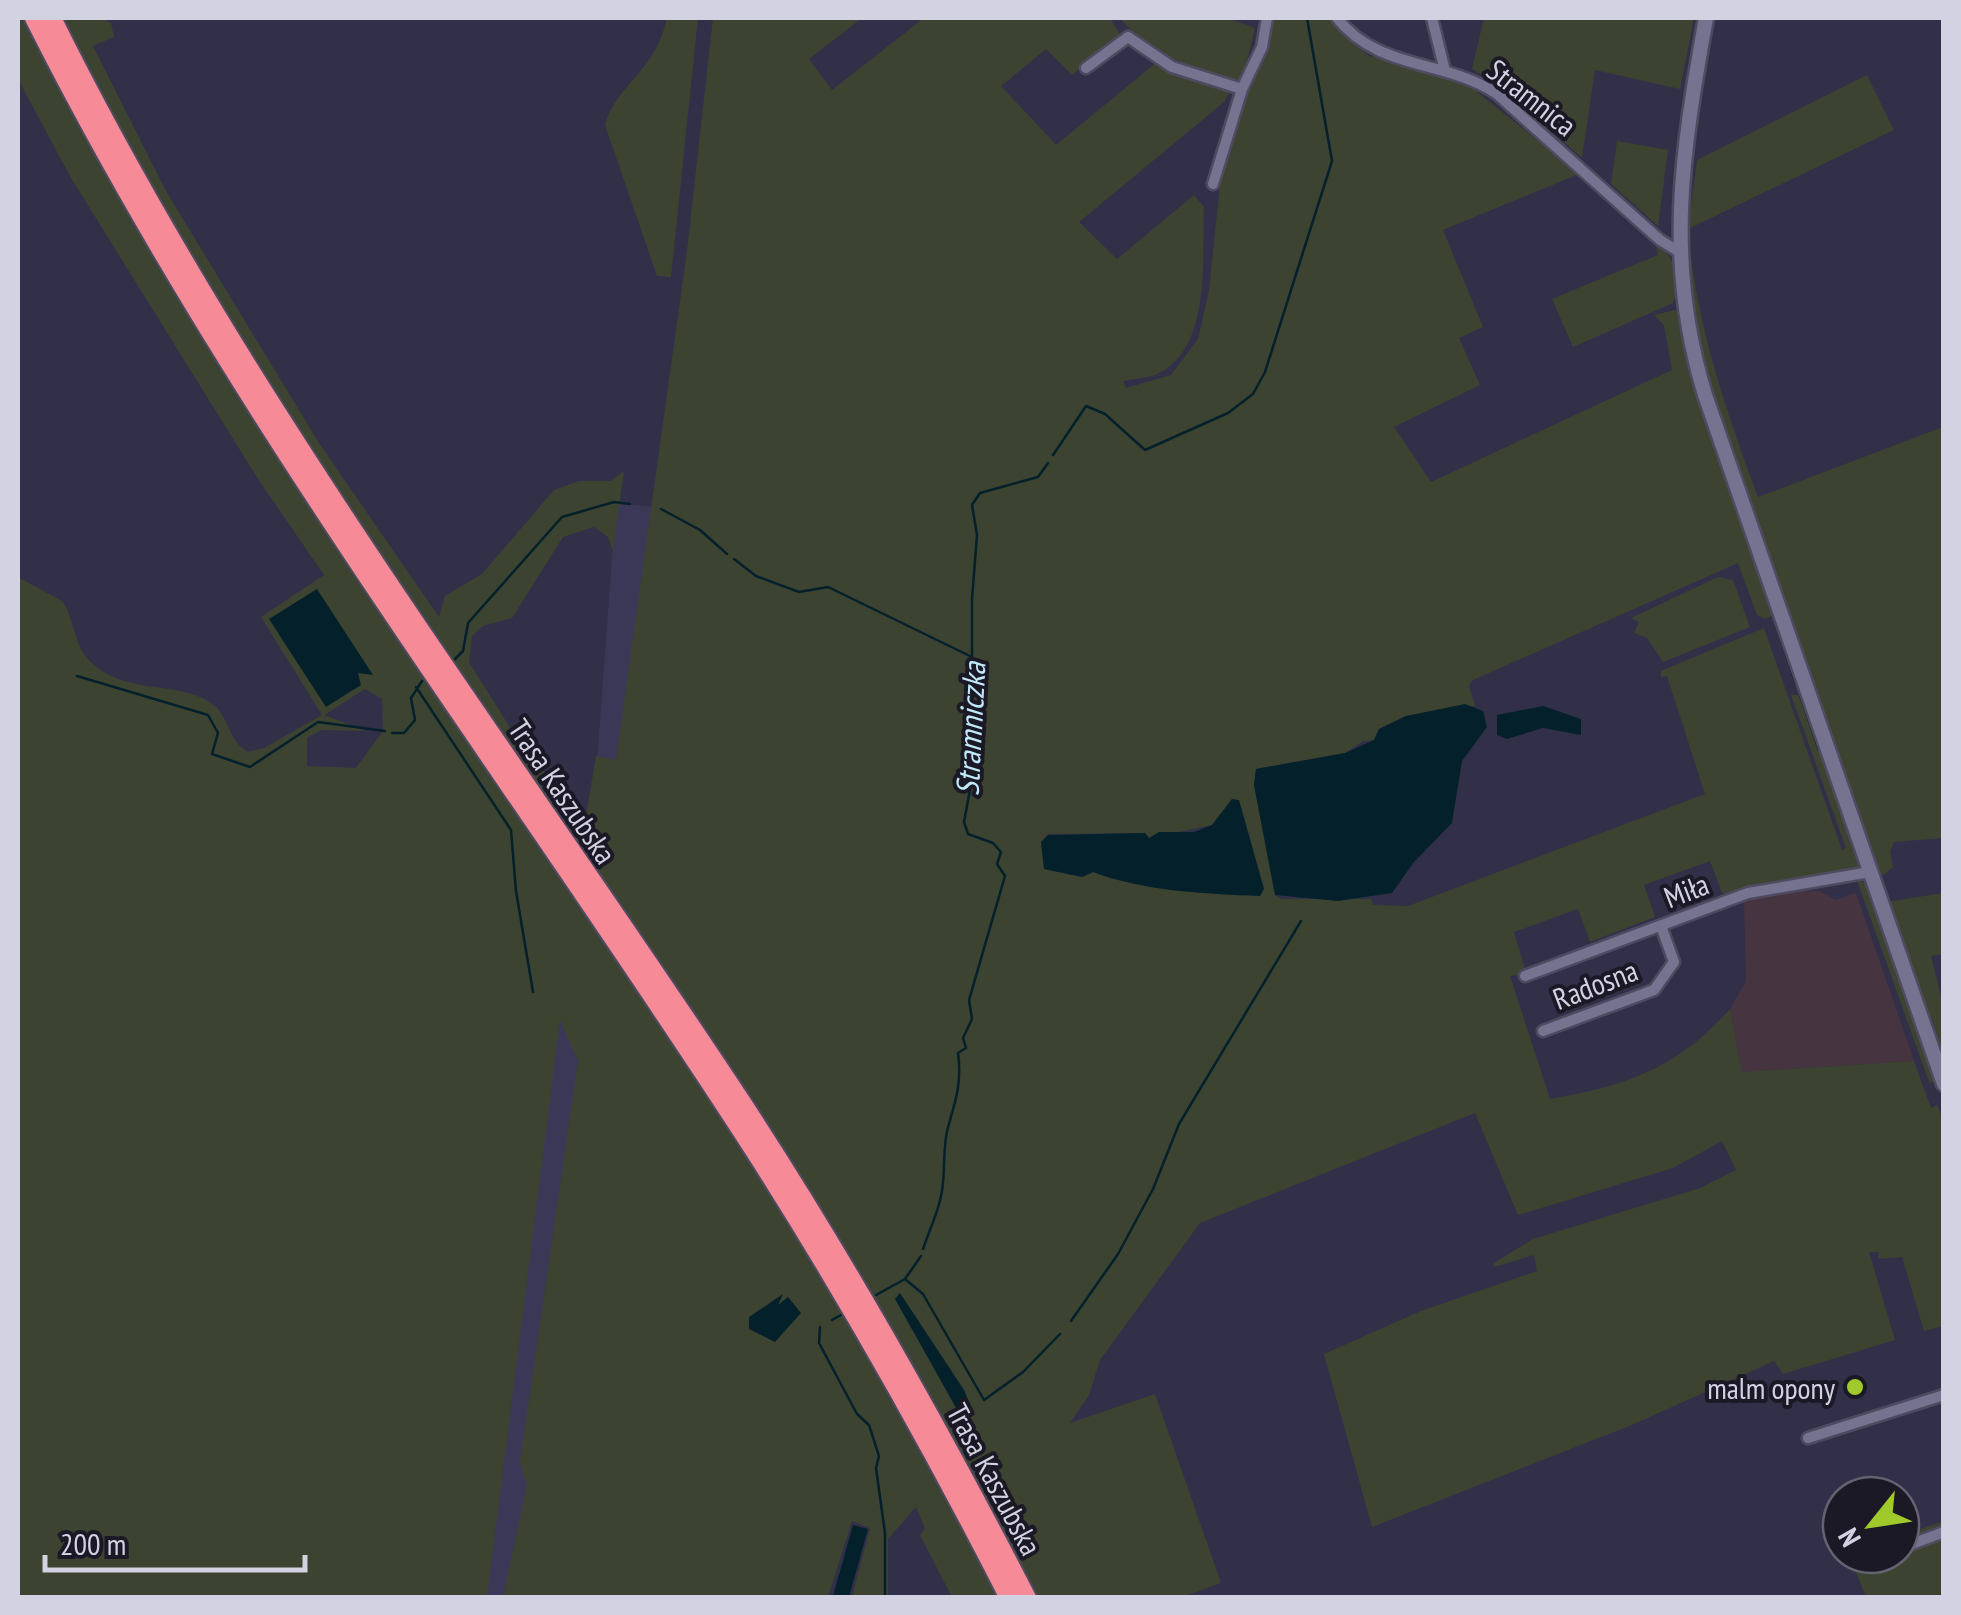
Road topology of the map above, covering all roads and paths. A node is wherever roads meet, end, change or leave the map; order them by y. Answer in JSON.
{"nodes":[{"id":1,"x":34,"y":18,"type":"edge"},
{"id":2,"x":52,"y":18,"type":"edge"},
{"id":3,"x":1267,"y":18,"type":"edge"},
{"id":4,"x":1336,"y":18,"type":"edge"},
{"id":5,"x":1432,"y":18,"type":"edge"},
{"id":6,"x":1706,"y":18,"type":"edge"},
{"id":7,"x":1086,"y":68,"type":"dead end"},
{"id":8,"x":1446,"y":71,"type":"junction"},
{"id":9,"x":1242,"y":88,"type":"junction"},
{"id":10,"x":1213,"y":184,"type":"dead end"},
{"id":11,"x":1678,"y":251,"type":"junction"},
{"id":12,"x":1870,"y":872,"type":"junction"},
{"id":13,"x":1661,"y":926,"type":"junction"},
{"id":14,"x":1525,"y":976,"type":"dead end"},
{"id":15,"x":1544,"y":1031,"type":"dead end"},
{"id":16,"x":1944,"y":1084,"type":"edge"},
{"id":17,"x":1944,"y":1395,"type":"edge"},
{"id":18,"x":1808,"y":1438,"type":"dead end"},
{"id":19,"x":1010,"y":1598,"type":"edge"},
{"id":20,"x":1027,"y":1598,"type":"edge"}],
"edges":[{"from":1,"to":19,"type":"highway","name":"Trasa Kaszubska"},
{"from":2,"to":20,"type":"highway","name":"Trasa Kaszubska"},
{"from":3,"to":9,"type":"street"},
{"from":4,"to":8,"type":"street","name":"Stramnica"},
{"from":5,"to":8,"type":"street"},
{"from":6,"to":11,"type":"main road"},
{"from":7,"to":9,"type":"street"},
{"from":8,"to":11,"type":"street","name":"Stramnica"},
{"from":9,"to":10,"type":"street"},
{"from":11,"to":12,"type":"main road"},
{"from":12,"to":13,"type":"street","name":"Miła"},
{"from":12,"to":16,"type":"main road"},
{"from":13,"to":14,"type":"street","name":"Miła"},
{"from":13,"to":15,"type":"street","name":"Radosna"},
{"from":17,"to":18,"type":"street"}]}
